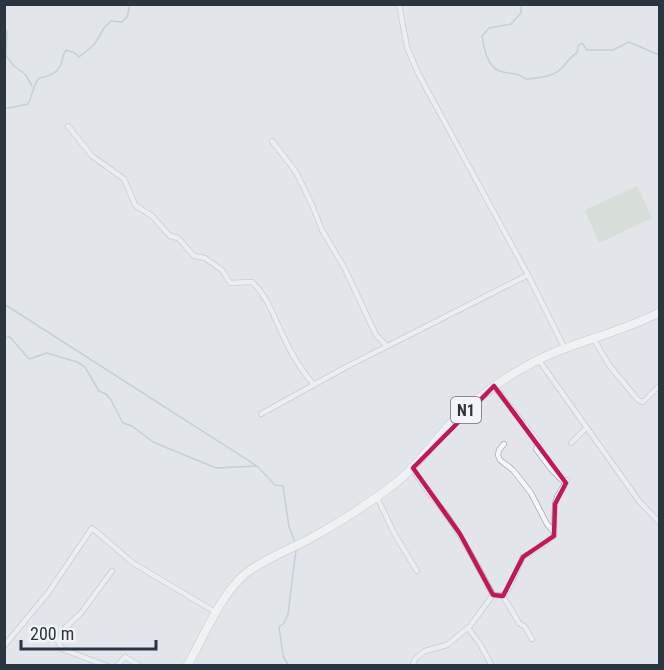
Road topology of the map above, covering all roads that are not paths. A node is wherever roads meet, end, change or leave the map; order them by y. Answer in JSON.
{"nodes":[{"id":1,"x":399,"y":4,"type":"edge"},
{"id":2,"x":68,"y":126,"type":"dead end"},
{"id":3,"x":272,"y":141,"type":"dead end"},
{"id":4,"x":528,"y":275,"type":"junction"},
{"id":5,"x":660,"y":312,"type":"edge"},
{"id":6,"x":593,"y":338,"type":"junction"},
{"id":7,"x":387,"y":346,"type":"junction"},
{"id":8,"x":564,"y":347,"type":"junction"},
{"id":9,"x":538,"y":359,"type":"junction"},
{"id":10,"x":314,"y":385,"type":"junction"},
{"id":11,"x":660,"y":385,"type":"edge"},
{"id":12,"x":494,"y":386,"type":"junction"},
{"id":13,"x":261,"y":414,"type":"dead end"},
{"id":14,"x":586,"y":428,"type":"junction"},
{"id":15,"x":571,"y":443,"type":"dead end"},
{"id":16,"x":504,"y":444,"type":"dead end"},
{"id":17,"x":413,"y":468,"type":"junction"},
{"id":18,"x":376,"y":497,"type":"junction"},
{"id":19,"x":660,"y":523,"type":"edge"},
{"id":20,"x":555,"y":533,"type":"junction"},
{"id":21,"x":112,"y":571,"type":"dead end"},
{"id":22,"x":417,"y":571,"type":"dead end"},
{"id":23,"x":493,"y":595,"type":"junction"},
{"id":24,"x":503,"y":596,"type":"junction"},
{"id":25,"x":217,"y":612,"type":"junction"},
{"id":26,"x":468,"y":628,"type":"junction"},
{"id":27,"x":532,"y":639,"type":"dead end"},
{"id":28,"x":4,"y":646,"type":"edge"},
{"id":29,"x":107,"y":666,"type":"edge"},
{"id":30,"x":117,"y":666,"type":"edge"},
{"id":31,"x":140,"y":666,"type":"edge"},
{"id":32,"x":187,"y":666,"type":"edge"},
{"id":33,"x":412,"y":666,"type":"edge"},
{"id":34,"x":492,"y":666,"type":"edge"}],
"edges":[{"from":1,"to":4,"type":"street"},
{"from":2,"to":10,"type":"street"},
{"from":3,"to":7,"type":"street"},
{"from":4,"to":7,"type":"street"},
{"from":4,"to":8,"type":"street"},
{"from":5,"to":6,"type":"main road","number":"N1"},
{"from":6,"to":8,"type":"main road","number":"N1"},
{"from":6,"to":11,"type":"street"},
{"from":7,"to":10,"type":"street"},
{"from":8,"to":9,"type":"main road","number":"N1"},
{"from":9,"to":12,"type":"main road","number":"N1"},
{"from":9,"to":14,"type":"street"},
{"from":10,"to":13,"type":"street"},
{"from":12,"to":17,"type":"main road","number":"N1"},
{"from":12,"to":20,"type":"street"},
{"from":14,"to":15,"type":"street"},
{"from":14,"to":19,"type":"street"},
{"from":16,"to":20,"type":"street"},
{"from":17,"to":18,"type":"main road","number":"N1"},
{"from":17,"to":23,"type":"street"},
{"from":18,"to":22,"type":"street"},
{"from":18,"to":25,"type":"main road","number":"N1"},
{"from":20,"to":24,"type":"street"},
{"from":21,"to":29,"type":"street"},
{"from":23,"to":24,"type":"street"},
{"from":23,"to":26,"type":"street"},
{"from":24,"to":27,"type":"street"},
{"from":25,"to":28,"type":"street"},
{"from":25,"to":32,"type":"main road","number":"N1"},
{"from":26,"to":33,"type":"street"},
{"from":26,"to":34,"type":"street"},
{"from":30,"to":31,"type":"street"}]}
